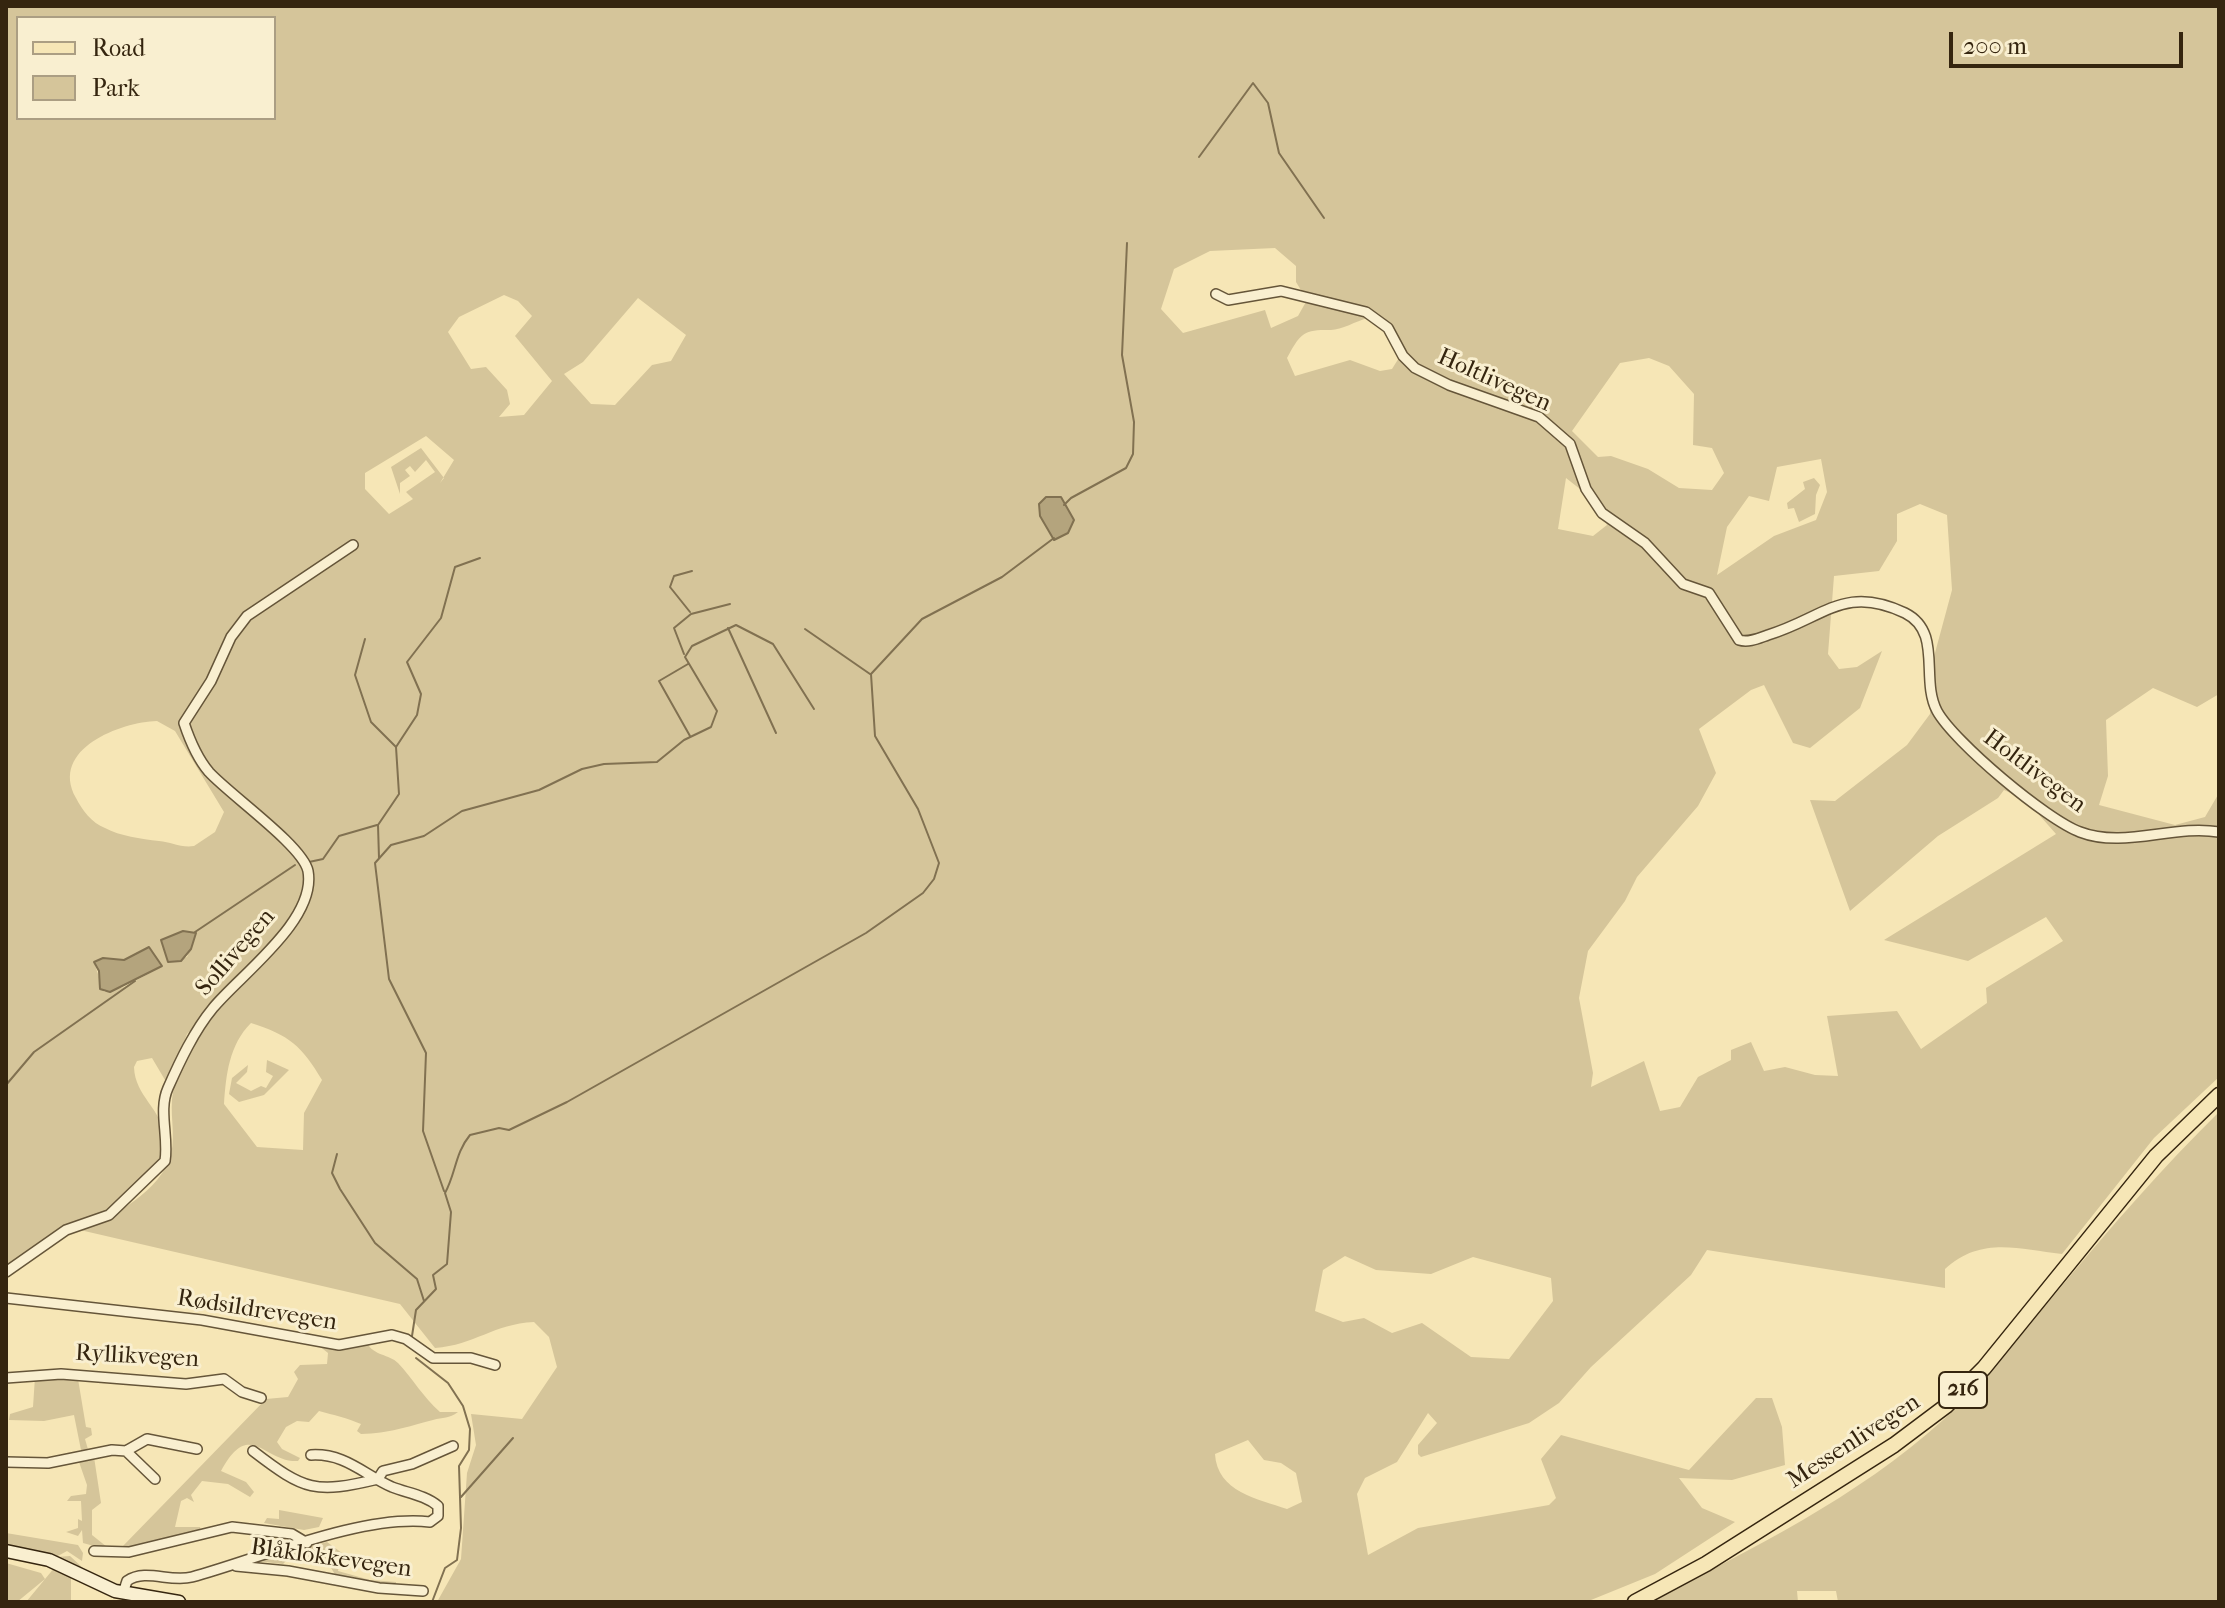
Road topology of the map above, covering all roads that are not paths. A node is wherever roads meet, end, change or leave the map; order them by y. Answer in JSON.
{"nodes":[{"id":1,"x":1216,"y":294,"type":"dead end"},
{"id":2,"x":353,"y":545,"type":"dead end"},
{"id":3,"x":2219,"y":832,"type":"edge"},
{"id":4,"x":2219,"y":1095,"type":"edge"},
{"id":5,"x":6,"y":1272,"type":"edge"},
{"id":6,"x":6,"y":1298,"type":"edge"},
{"id":7,"x":495,"y":1365,"type":"dead end"},
{"id":8,"x":6,"y":1378,"type":"edge"},
{"id":9,"x":261,"y":1398,"type":"dead end"},
{"id":10,"x":453,"y":1446,"type":"dead end"},
{"id":11,"x":197,"y":1449,"type":"dead end"},
{"id":12,"x":126,"y":1451,"type":"junction"},
{"id":13,"x":253,"y":1451,"type":"dead end"},
{"id":14,"x":311,"y":1455,"type":"dead end"},
{"id":15,"x":6,"y":1462,"type":"edge"},
{"id":16,"x":155,"y":1479,"type":"dead end"},
{"id":17,"x":378,"y":1479,"type":"junction"},
{"id":18,"x":307,"y":1543,"type":"junction"},
{"id":19,"x":6,"y":1551,"type":"edge"},
{"id":20,"x":94,"y":1551,"type":"dead end"},
{"id":21,"x":233,"y":1566,"type":"junction"},
{"id":22,"x":423,"y":1591,"type":"dead end"},
{"id":23,"x":123,"y":1593,"type":"junction"},
{"id":24,"x":179,"y":1602,"type":"edge"},
{"id":25,"x":1635,"y":1602,"type":"edge"}],
"edges":[{"from":1,"to":3,"type":"street","name":"Holtlivegen"},
{"from":2,"to":5,"type":"street","name":"Sollivegen"},
{"from":4,"to":25,"type":"main road","name":"Messenlivegen","number":"216"},
{"from":6,"to":7,"type":"street","name":"Rødsildrevegen"},
{"from":8,"to":9,"type":"street","name":"Ryllikvegen"},
{"from":10,"to":17,"type":"street"},
{"from":11,"to":12,"type":"street"},
{"from":12,"to":15,"type":"street"},
{"from":12,"to":16,"type":"street"},
{"from":13,"to":17,"type":"street"},
{"from":14,"to":17,"type":"street","name":"Blåklokkevegen"},
{"from":17,"to":18,"type":"street","name":"Blåklokkevegen"},
{"from":18,"to":20,"type":"street","name":"Blåklokkevegen"},
{"from":18,"to":21,"type":"street","name":"Blåklokkevegen"},
{"from":19,"to":23,"type":"street"},
{"from":21,"to":22,"type":"street","name":"Blåklokkevegen"},
{"from":21,"to":23,"type":"street","name":"Blåklokkevegen"},
{"from":23,"to":24,"type":"street"}]}
